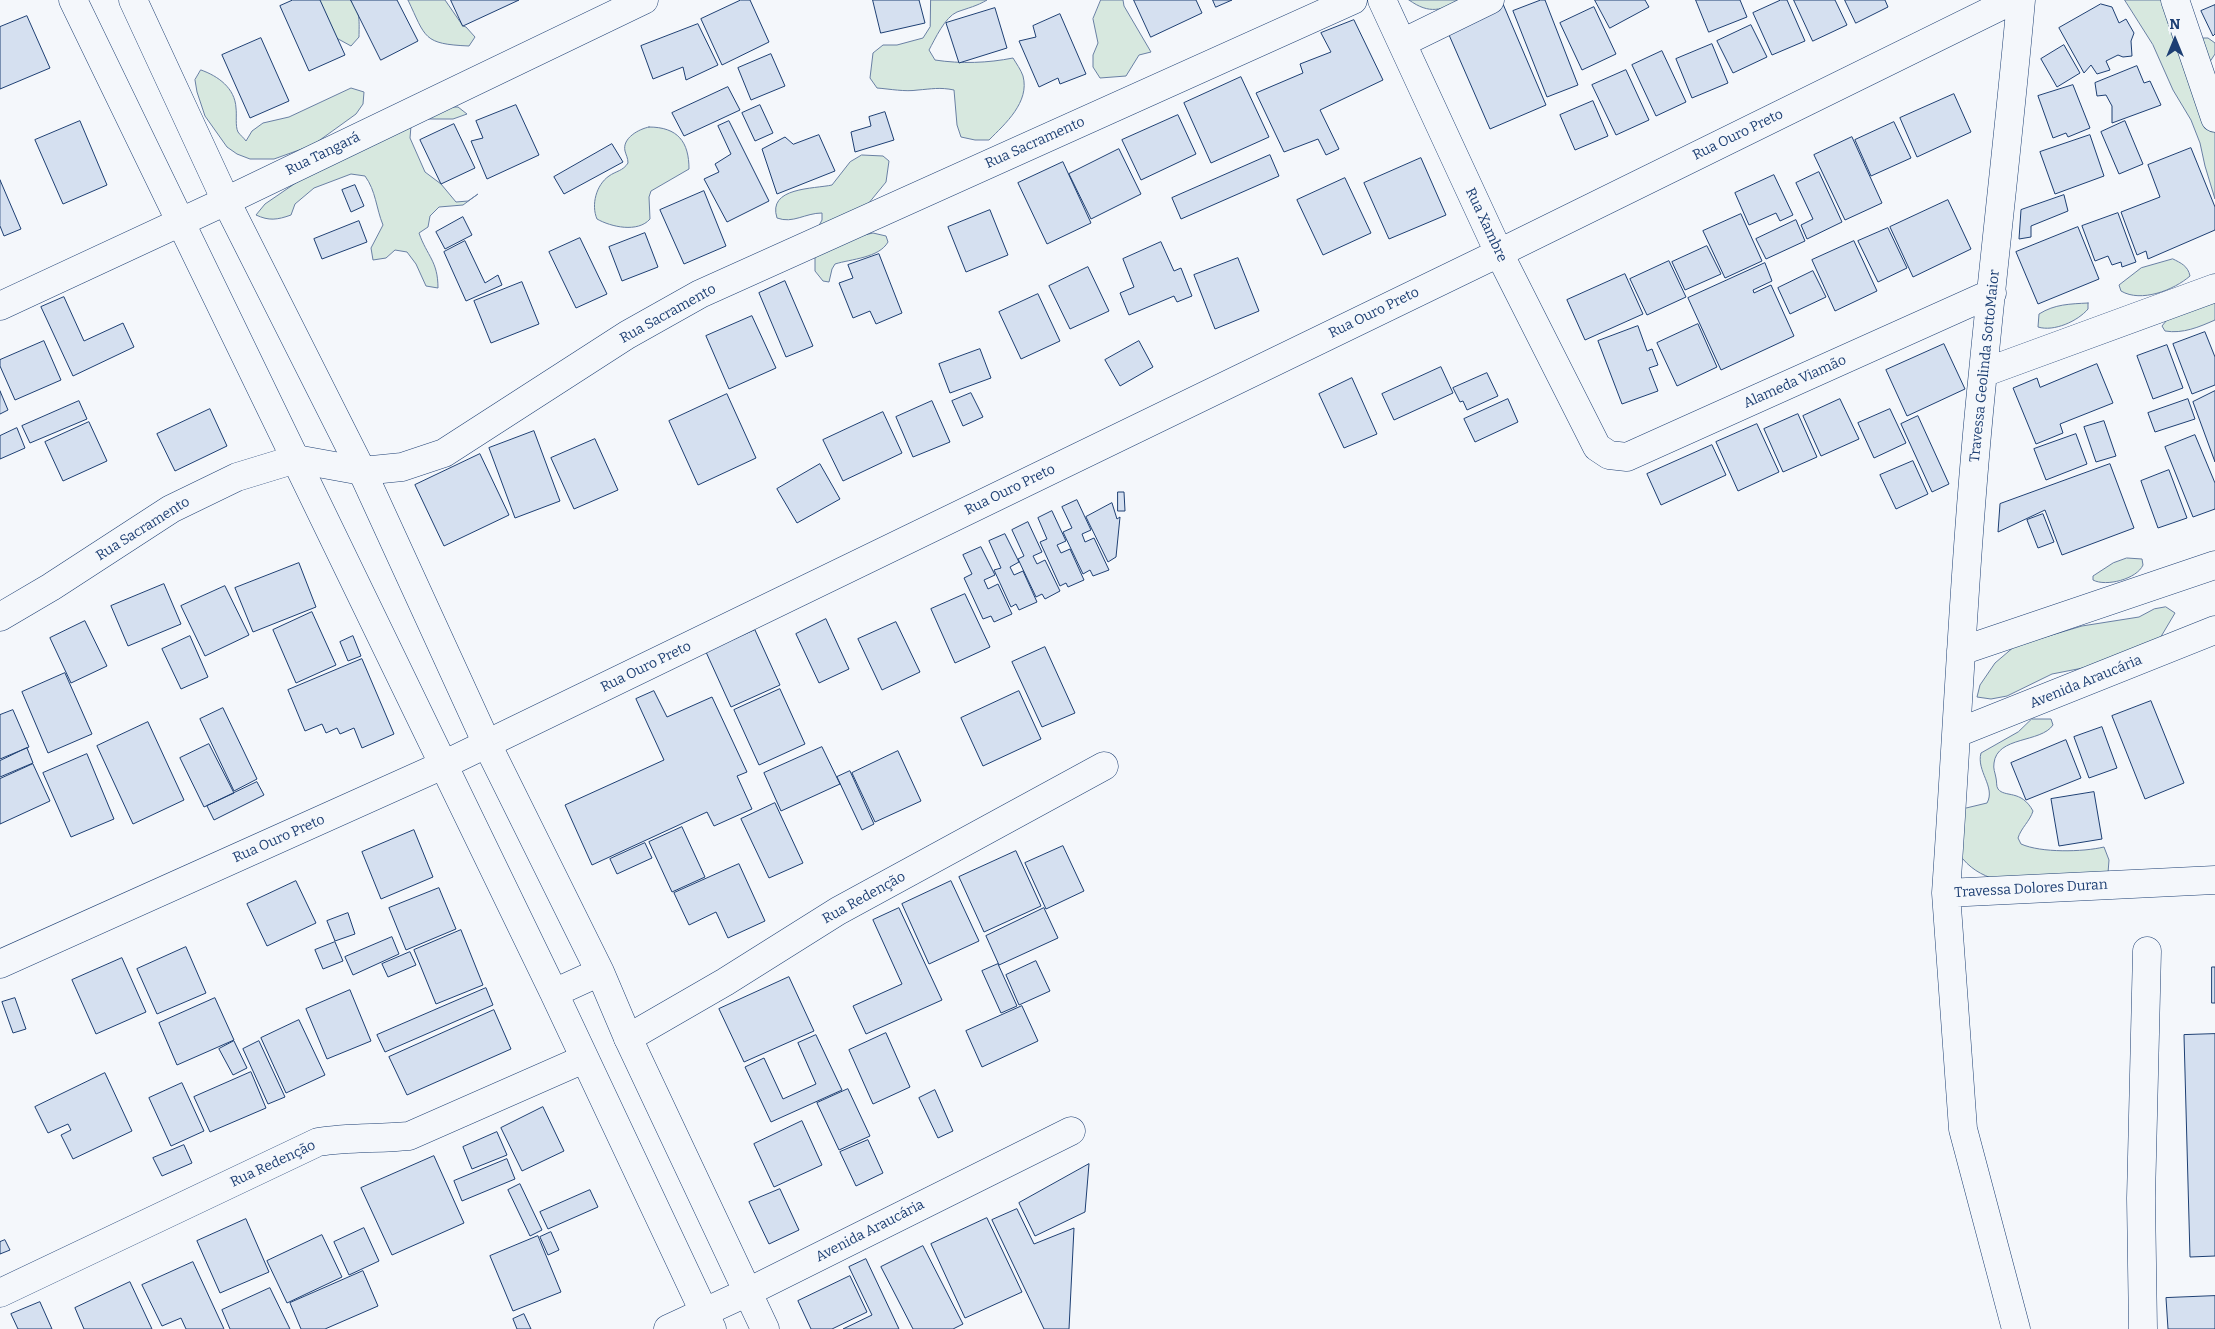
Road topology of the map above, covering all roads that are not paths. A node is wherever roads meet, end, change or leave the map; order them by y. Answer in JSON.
{"nodes":[{"id":1,"x":73,"y":0,"type":"edge"},
{"id":2,"x":133,"y":0,"type":"edge"},
{"id":3,"x":644,"y":0,"type":"edge"},
{"id":4,"x":1353,"y":0,"type":"edge"},
{"id":5,"x":1382,"y":0,"type":"edge"},
{"id":6,"x":1490,"y":0,"type":"edge"},
{"id":7,"x":2013,"y":0,"type":"edge"},
{"id":8,"x":2021,"y":0,"type":"edge"},
{"id":9,"x":2175,"y":0,"type":"edge"},
{"id":10,"x":1402,"y":43,"type":"junction"},
{"id":11,"x":2215,"y":118,"type":"edge"},
{"id":12,"x":226,"y":200,"type":"junction"},
{"id":13,"x":181,"y":221,"type":"junction"},
{"id":14,"x":1499,"y":253,"type":"junction"},
{"id":15,"x":2215,"y":288,"type":"edge"},
{"id":16,"x":1992,"y":293,"type":"junction"},
{"id":17,"x":0,"y":306,"type":"edge"},
{"id":18,"x":1983,"y":373,"type":"junction"},
{"id":19,"x":1597,"y":447,"type":"joint"},
{"id":20,"x":296,"y":460,"type":"junction"},
{"id":21,"x":362,"y":471,"type":"junction"},
{"id":22,"x":2215,"y":565,"type":"edge"},
{"id":23,"x":0,"y":617,"type":"edge"},
{"id":24,"x":2215,"y":630,"type":"edge"},
{"id":25,"x":1961,"y":651,"type":"junction"},
{"id":26,"x":1957,"y":733,"type":"junction"},
{"id":27,"x":487,"y":744,"type":"junction"},
{"id":28,"x":443,"y":765,"type":"junction"},
{"id":29,"x":1104,"y":766,"type":"dead end"},
{"id":30,"x":2215,"y":880,"type":"edge"},
{"id":31,"x":1946,"y":893,"type":"junction"},
{"id":32,"x":2146,"y":951,"type":"dead end"},
{"id":33,"x":0,"y":964,"type":"edge"},
{"id":34,"x":600,"y":972,"type":"junction"},
{"id":35,"x":554,"y":993,"type":"junction"},
{"id":36,"x":628,"y":1038,"type":"junction"},
{"id":37,"x":584,"y":1059,"type":"junction"},
{"id":38,"x":1071,"y":1131,"type":"dead end"},
{"id":39,"x":748,"y":1292,"type":"junction"},
{"id":40,"x":0,"y":1293,"type":"edge"},
{"id":41,"x":708,"y":1321,"type":"edge"},
{"id":42,"x":668,"y":1329,"type":"edge"},
{"id":43,"x":765,"y":1329,"type":"edge"},
{"id":44,"x":2016,"y":1329,"type":"edge"},
{"id":45,"x":2143,"y":1329,"type":"edge"}],
"edges":[{"from":1,"to":13,"type":"street"},
{"from":2,"to":12,"type":"street"},
{"from":3,"to":12,"type":"street","name":"Rua Tangará"},
{"from":4,"to":21,"type":"street","name":"Rua Sacramento"},
{"from":5,"to":10,"type":"street","name":"Rua Xambre"},
{"from":6,"to":10,"type":"street"},
{"from":7,"to":14,"type":"street","name":"Rua Ouro Preto"},
{"from":8,"to":16,"type":"street","name":"Travessa Geolinda SottoMaior"},
{"from":9,"to":11,"type":"street"},
{"from":10,"to":14,"type":"street","name":"Rua Xambre"},
{"from":12,"to":13,"type":"street","name":"Rua Tangará"},
{"from":12,"to":21,"type":"street"},
{"from":13,"to":17,"type":"street","name":"Rua Tangará"},
{"from":13,"to":20,"type":"street"},
{"from":14,"to":19,"type":"street","name":"Rua Xambre"},
{"from":14,"to":27,"type":"street","name":"Rua Ouro Preto"},
{"from":15,"to":18,"type":"street"},
{"from":16,"to":18,"type":"street","name":"Travessa Geolinda SottoMaior"},
{"from":16,"to":19,"type":"street","name":"Alameda Viamão"},
{"from":18,"to":25,"type":"street","name":"Travessa Geolinda SottoMaior"},
{"from":20,"to":21,"type":"street","name":"Rua Sacramento"},
{"from":20,"to":23,"type":"street","name":"Rua Sacramento"},
{"from":20,"to":28,"type":"street"},
{"from":21,"to":27,"type":"street"},
{"from":22,"to":25,"type":"street"},
{"from":24,"to":26,"type":"street","name":"Avenida Araucária"},
{"from":25,"to":26,"type":"street","name":"Travessa Geolinda SottoMaior"},
{"from":26,"to":31,"type":"street","name":"Travessa Dolores Duran"},
{"from":27,"to":28,"type":"street","name":"Rua Ouro Preto"},
{"from":27,"to":34,"type":"street"},
{"from":28,"to":33,"type":"street","name":"Rua Ouro Preto"},
{"from":28,"to":35,"type":"street"},
{"from":29,"to":36,"type":"street","name":"Rua Redenção"},
{"from":30,"to":31,"type":"street","name":"Travessa Dolores Duran"},
{"from":31,"to":44,"type":"street"},
{"from":32,"to":45,"type":"street"},
{"from":34,"to":35,"type":"street"},
{"from":34,"to":36,"type":"street"},
{"from":35,"to":37,"type":"street"},
{"from":36,"to":39,"type":"street"},
{"from":37,"to":40,"type":"street","name":"Rua Redenção"},
{"from":37,"to":41,"type":"street"},
{"from":38,"to":39,"type":"street","name":"Avenida Araucária"},
{"from":39,"to":41,"type":"street","name":"Avenida Araucária"},
{"from":39,"to":43,"type":"street"},
{"from":41,"to":42,"type":"street","name":"Avenida Araucária"}]}
